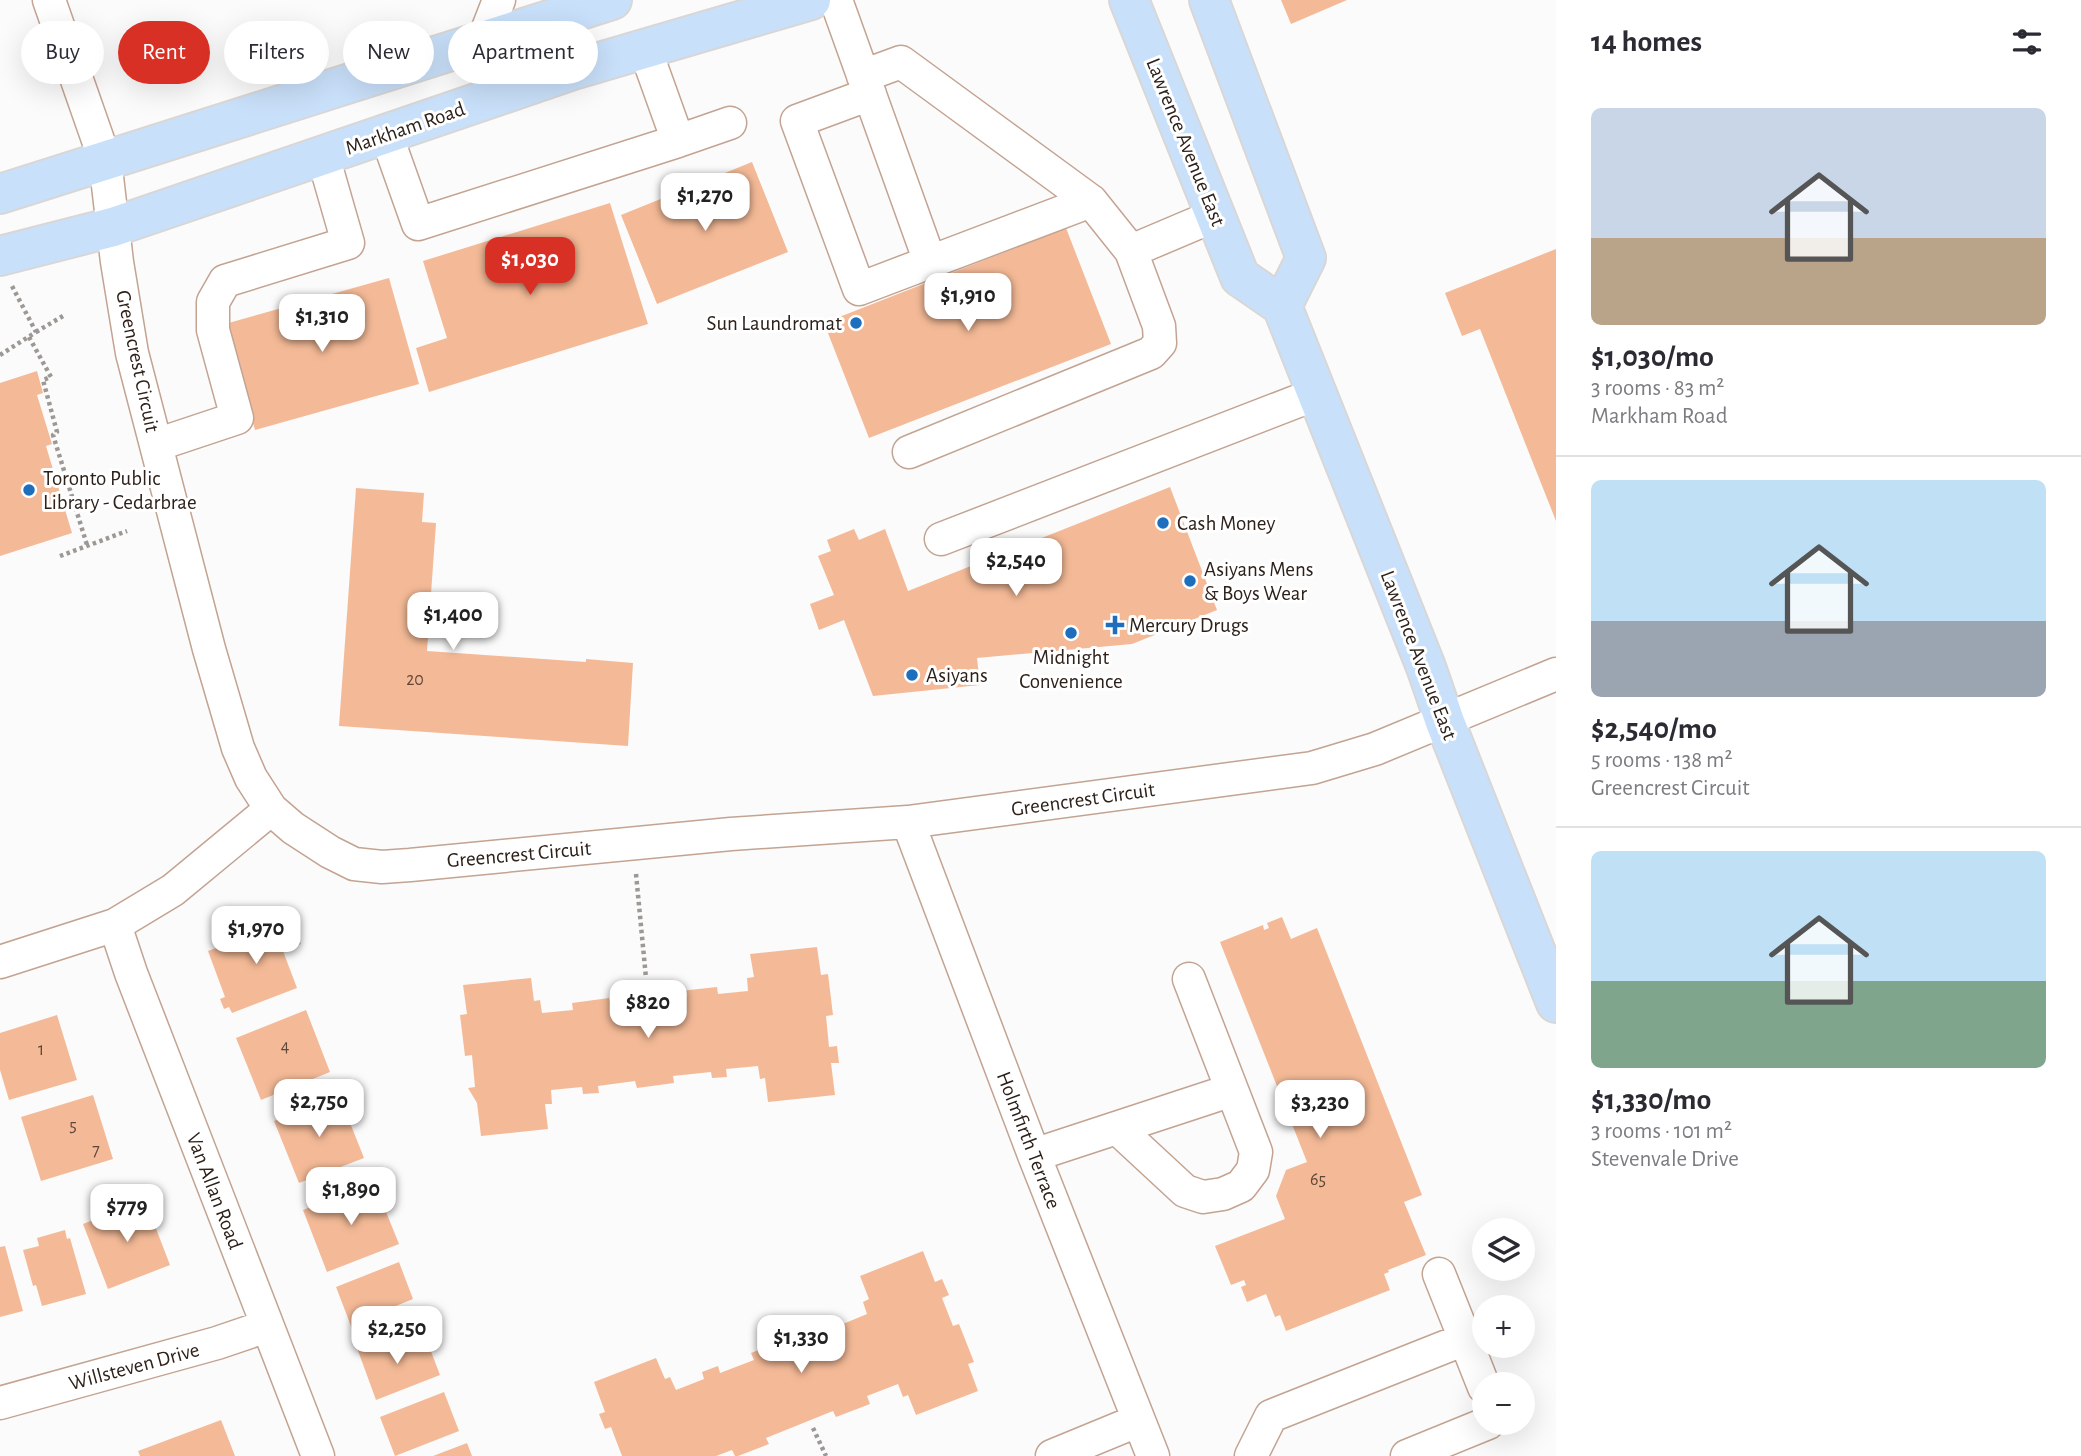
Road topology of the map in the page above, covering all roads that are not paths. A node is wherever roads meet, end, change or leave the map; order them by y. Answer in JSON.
{"nodes":[{"id":1,"x":49,"y":0,"type":"edge"},
{"id":2,"x":499,"y":0,"type":"edge"},
{"id":3,"x":609,"y":0,"type":"edge"},
{"id":4,"x":811,"y":0,"type":"edge"},
{"id":5,"x":836,"y":0,"type":"edge"},
{"id":6,"x":1129,"y":0,"type":"edge"},
{"id":7,"x":1209,"y":0,"type":"edge"},
{"id":8,"x":491,"y":21,"type":"edge"},
{"id":9,"x":544,"y":21,"type":"edge"},
{"id":10,"x":645,"y":49,"type":"junction"},
{"id":11,"x":448,"y":52,"type":"edge"},
{"id":12,"x":866,"y":85,"type":"junction"},
{"id":13,"x":730,"y":124,"type":"dead end"},
{"id":14,"x":386,"y":134,"type":"junction"},
{"id":15,"x":678,"y":141,"type":"junction"},
{"id":16,"x":323,"y":156,"type":"junction"},
{"id":17,"x":105,"y":160,"type":"junction"},
{"id":18,"x":0,"y":194,"type":"edge"},
{"id":19,"x":1090,"y":201,"type":"junction"},
{"id":20,"x":1216,"y":215,"type":"junction"},
{"id":21,"x":113,"y":227,"type":"junction"},
{"id":22,"x":1131,"y":251,"type":"junction"},
{"id":23,"x":930,"y":262,"type":"junction"},
{"id":24,"x":4,"y":266,"type":"edge"},
{"id":25,"x":1282,"y":306,"type":"junction"},
{"id":26,"x":1316,"y":394,"type":"junction"},
{"id":27,"x":156,"y":445,"type":"junction"},
{"id":28,"x":909,"y":452,"type":"dead end"},
{"id":29,"x":941,"y":539,"type":"dead end"},
{"id":30,"x":1556,"y":674,"type":"edge"},
{"id":31,"x":1444,"y":722,"type":"junction"},
{"id":32,"x":271,"y":809,"type":"junction"},
{"id":33,"x":908,"y":822,"type":"junction"},
{"id":34,"x":115,"y":925,"type":"junction"},
{"id":35,"x":0,"y":962,"type":"edge"},
{"id":36,"x":1189,"y":979,"type":"dead end"},
{"id":37,"x":1555,"y":1000,"type":"edge"},
{"id":38,"x":1232,"y":1090,"type":"junction"},
{"id":39,"x":1117,"y":1128,"type":"junction"},
{"id":40,"x":1034,"y":1156,"type":"junction"},
{"id":41,"x":1439,"y":1274,"type":"dead end"},
{"id":42,"x":267,"y":1326,"type":"junction"},
{"id":43,"x":1465,"y":1339,"type":"junction"},
{"id":44,"x":1478,"y":1372,"type":"edge"},
{"id":45,"x":0,"y":1403,"type":"edge"},
{"id":46,"x":1137,"y":1421,"type":"junction"},
{"id":47,"x":1472,"y":1429,"type":"edge"},
{"id":48,"x":318,"y":1456,"type":"edge"},
{"id":49,"x":1052,"y":1456,"type":"edge"},
{"id":50,"x":1153,"y":1456,"type":"edge"},
{"id":51,"x":1251,"y":1456,"type":"edge"},
{"id":52,"x":1406,"y":1456,"type":"edge"}],
"edges":[{"from":1,"to":17,"type":"street","name":"Greencrest Circuit"},
{"from":2,"to":8,"type":"street"},
{"from":3,"to":9,"type":"main road"},
{"from":4,"to":10,"type":"main road","name":"Markham Road"},
{"from":5,"to":12,"type":"street"},
{"from":6,"to":20,"type":"main road","name":"Lawrence Avenue East"},
{"from":7,"to":25,"type":"main road"},
{"from":10,"to":14,"type":"main road","name":"Markham Road"},
{"from":10,"to":15,"type":"street"},
{"from":11,"to":17,"type":"main road"},
{"from":12,"to":19,"type":"street"},
{"from":12,"to":23,"type":"street"},
{"from":12,"to":23,"type":"street"},
{"from":13,"to":15,"type":"street"},
{"from":14,"to":15,"type":"street"},
{"from":14,"to":16,"type":"main road","name":"Markham Road"},
{"from":16,"to":21,"type":"main road","name":"Markham Road"},
{"from":16,"to":27,"type":"street"},
{"from":17,"to":18,"type":"main road"},
{"from":17,"to":21,"type":"street","name":"Greencrest Circuit"},
{"from":19,"to":22,"type":"street"},
{"from":19,"to":23,"type":"street"},
{"from":20,"to":22,"type":"street"},
{"from":20,"to":25,"type":"main road","name":"Lawrence Avenue East"},
{"from":21,"to":24,"type":"main road","name":"Markham Road"},
{"from":21,"to":27,"type":"street","name":"Greencrest Circuit"},
{"from":22,"to":28,"type":"street"},
{"from":25,"to":26,"type":"main road","name":"Lawrence Avenue East"},
{"from":26,"to":29,"type":"street"},
{"from":26,"to":31,"type":"main road","name":"Lawrence Avenue East"},
{"from":27,"to":32,"type":"street","name":"Greencrest Circuit"},
{"from":30,"to":31,"type":"street","name":"Greencrest Circuit"},
{"from":31,"to":33,"type":"street","name":"Greencrest Circuit"},
{"from":31,"to":37,"type":"main road","name":"Lawrence Avenue East"},
{"from":32,"to":33,"type":"street","name":"Greencrest Circuit"},
{"from":32,"to":34,"type":"street"},
{"from":33,"to":40,"type":"street","name":"Holmfirth Terrace"},
{"from":34,"to":35,"type":"street"},
{"from":34,"to":42,"type":"street","name":"Van Allan Road"},
{"from":36,"to":38,"type":"street"},
{"from":38,"to":39,"type":"street"},
{"from":38,"to":39,"type":"street"},
{"from":39,"to":40,"type":"street"},
{"from":40,"to":46,"type":"street","name":"Holmfirth Terrace"},
{"from":41,"to":43,"type":"street"},
{"from":42,"to":45,"type":"street","name":"Willsteven Drive"},
{"from":42,"to":48,"type":"street","name":"Van Allan Road"},
{"from":43,"to":44,"type":"street"},
{"from":43,"to":51,"type":"street"},
{"from":46,"to":49,"type":"street"},
{"from":46,"to":50,"type":"street","name":"Holmfirth Terrace"},
{"from":47,"to":52,"type":"street"}]}
